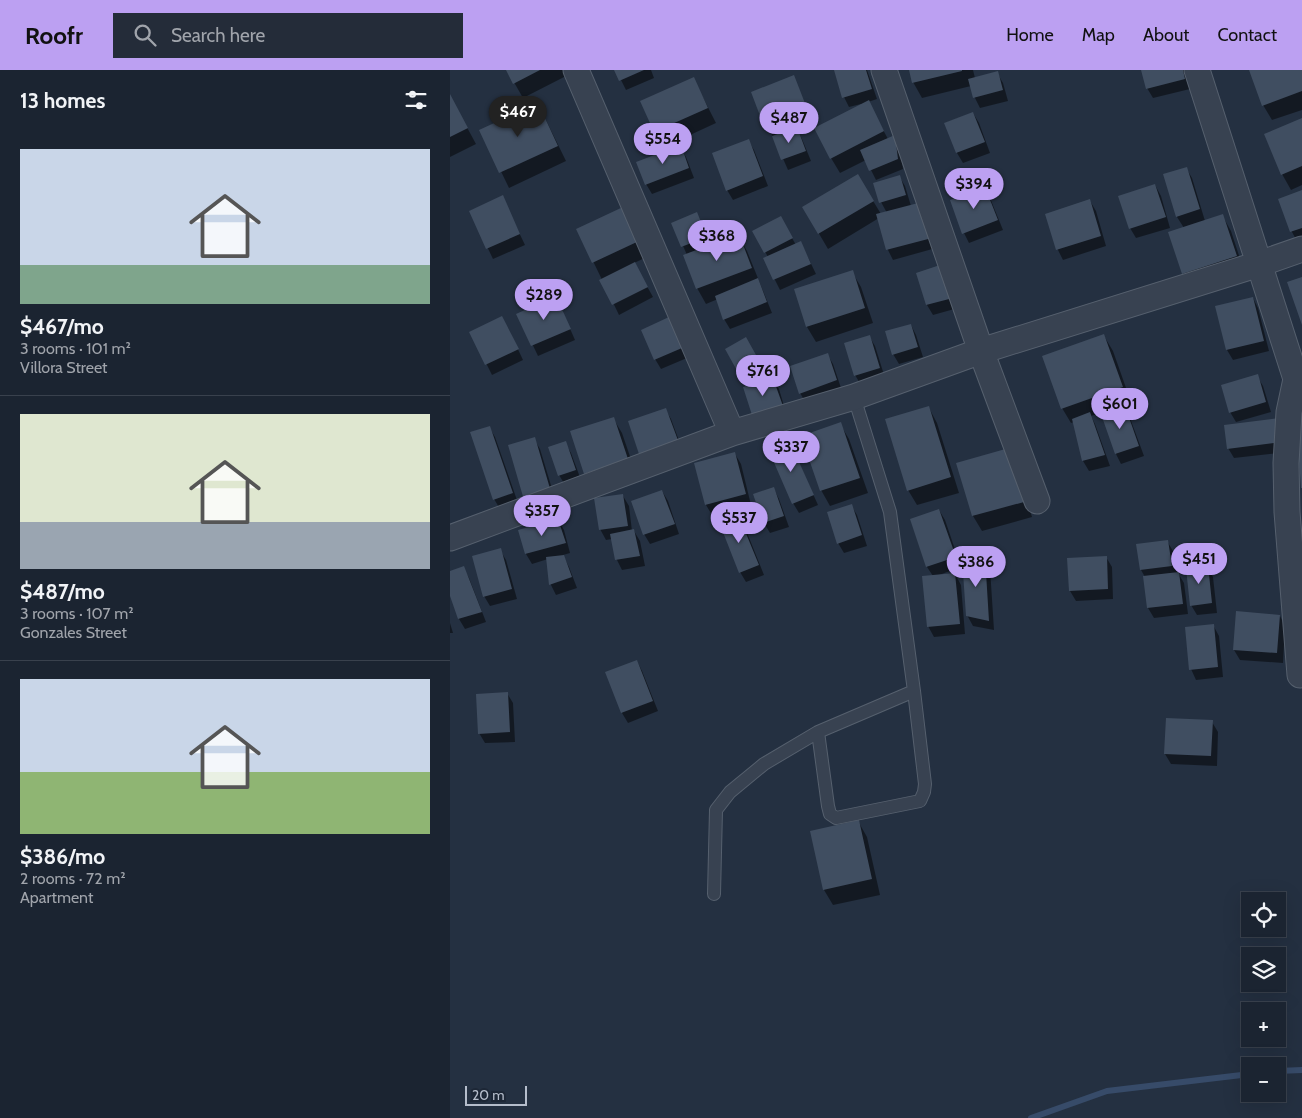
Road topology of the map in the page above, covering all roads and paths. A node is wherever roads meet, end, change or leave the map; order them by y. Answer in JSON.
{"nodes":[{"id":1,"x":576,"y":70,"type":"edge"},
{"id":2,"x":884,"y":70,"type":"edge"},
{"id":3,"x":1197,"y":70,"type":"edge"},
{"id":4,"x":1302,"y":249,"type":"edge"},
{"id":5,"x":1259,"y":264,"type":"junction"},
{"id":6,"x":982,"y":351,"type":"junction"},
{"id":7,"x":1299,"y":378,"type":"edge"},
{"id":8,"x":854,"y":397,"type":"junction"},
{"id":9,"x":732,"y":433,"type":"junction"},
{"id":10,"x":1037,"y":500,"type":"dead end"},
{"id":11,"x":450,"y":538,"type":"edge"},
{"id":12,"x":1300,"y":675,"type":"dead end"},
{"id":13,"x":914,"y":691,"type":"junction"},
{"id":14,"x":818,"y":732,"type":"junction"},
{"id":15,"x":714,"y":894,"type":"dead end"}],
"edges":[{"from":1,"to":9,"type":"street"},
{"from":2,"to":6,"type":"street"},
{"from":3,"to":5,"type":"street"},
{"from":4,"to":5,"type":"street"},
{"from":5,"to":6,"type":"street"},
{"from":5,"to":7,"type":"street"},
{"from":6,"to":8,"type":"street"},
{"from":6,"to":10,"type":"street"},
{"from":7,"to":12,"type":"street"},
{"from":8,"to":9,"type":"street"},
{"from":8,"to":13,"type":"lane"},
{"from":9,"to":11,"type":"street"},
{"from":13,"to":14,"type":"lane"},
{"from":13,"to":14,"type":"lane"},
{"from":14,"to":15,"type":"lane"}]}
